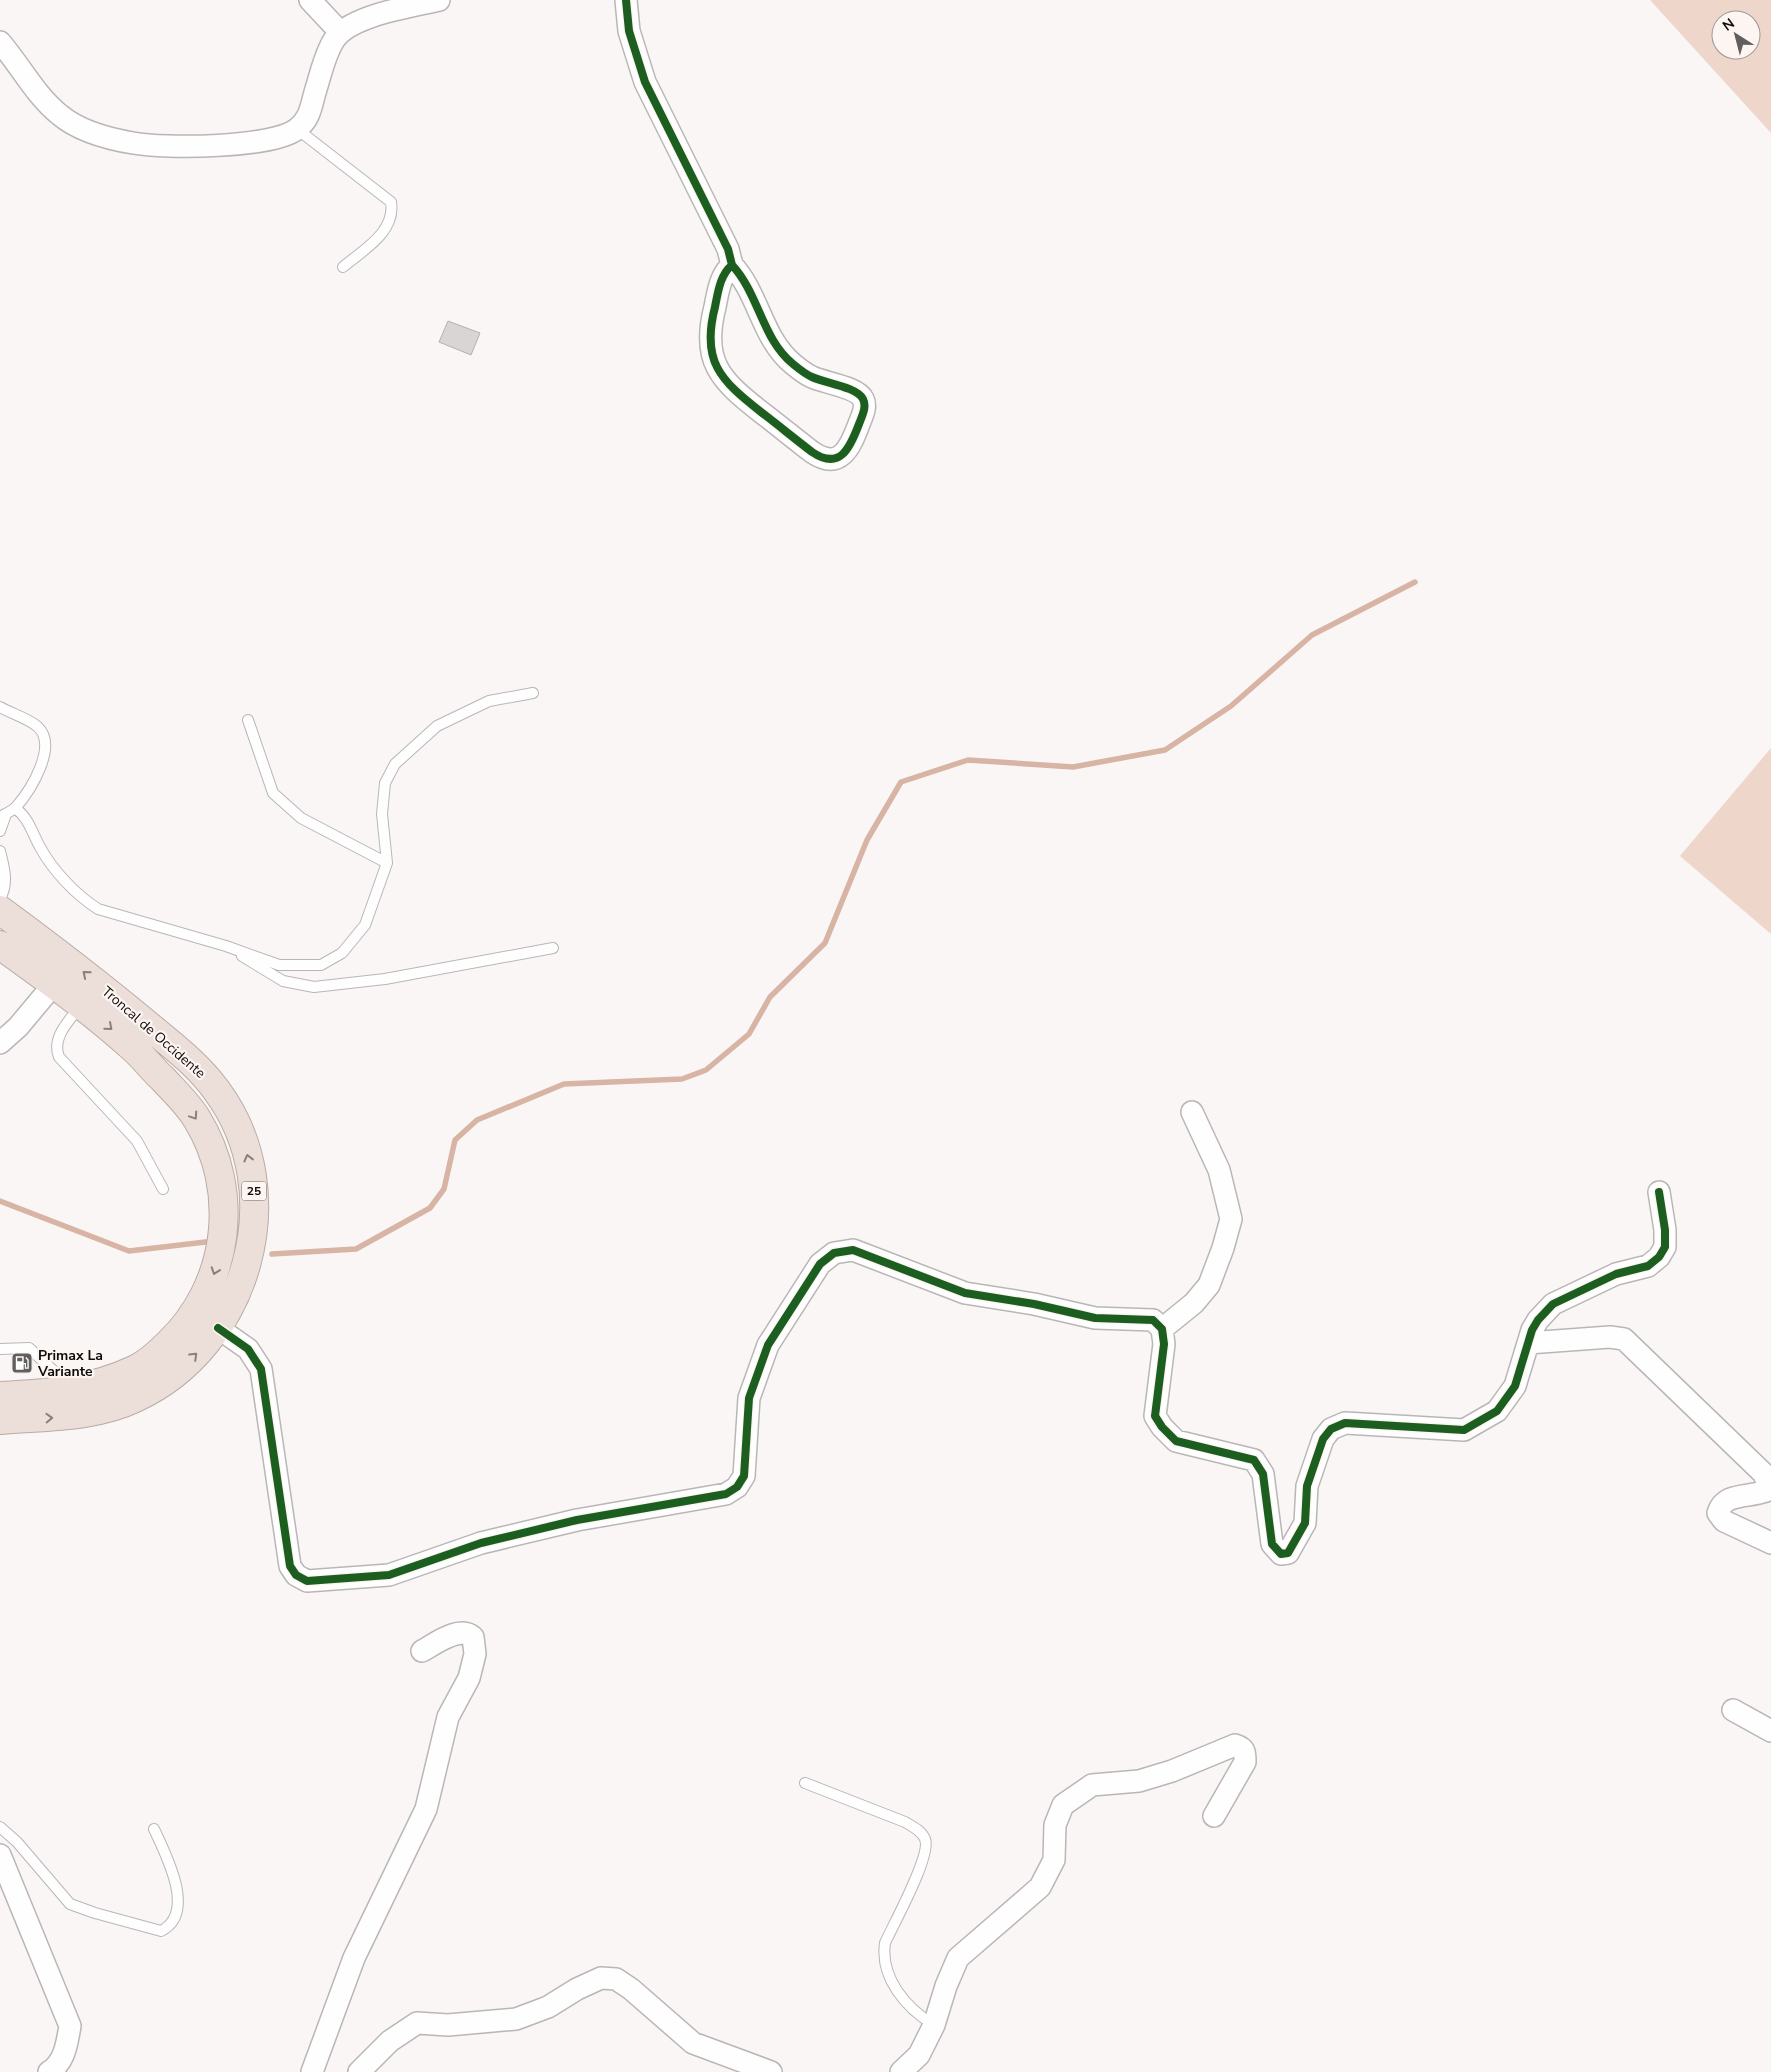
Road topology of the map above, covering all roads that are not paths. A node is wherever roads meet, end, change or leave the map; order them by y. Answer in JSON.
{"nodes":[{"id":1,"x":310,"y":0,"type":"edge"},
{"id":2,"x":439,"y":0,"type":"edge"},
{"id":3,"x":626,"y":0,"type":"edge"},
{"id":4,"x":340,"y":32,"type":"junction"},
{"id":5,"x":0,"y":42,"type":"edge"},
{"id":6,"x":297,"y":129,"type":"junction"},
{"id":7,"x":732,"y":265,"type":"junction"},
{"id":8,"x":343,"y":266,"type":"dead end"},
{"id":9,"x":533,"y":694,"type":"dead end"},
{"id":10,"x":0,"y":708,"type":"edge"},
{"id":11,"x":248,"y":720,"type":"dead end"},
{"id":12,"x":15,"y":808,"type":"junction"},
{"id":13,"x":3,"y":816,"type":"edge"},
{"id":14,"x":0,"y":831,"type":"edge"},
{"id":15,"x":0,"y":850,"type":"edge"},
{"id":16,"x":387,"y":863,"type":"junction"},
{"id":17,"x":0,"y":899,"type":"edge"},
{"id":18,"x":0,"y":910,"type":"edge"},
{"id":19,"x":0,"y":945,"type":"edge"},
{"id":20,"x":226,"y":946,"type":"junction"},
{"id":21,"x":553,"y":948,"type":"dead end"},
{"id":22,"x":54,"y":984,"type":"junction"},
{"id":23,"x":81,"y":1004,"type":"junction"},
{"id":24,"x":0,"y":1042,"type":"edge"},
{"id":25,"x":1192,"y":1112,"type":"dead end"},
{"id":26,"x":163,"y":1189,"type":"dead end"},
{"id":27,"x":1659,"y":1192,"type":"dead end"},
{"id":28,"x":218,"y":1328,"type":"junction"},
{"id":29,"x":1162,"y":1329,"type":"junction"},
{"id":30,"x":1528,"y":1343,"type":"junction"},
{"id":31,"x":0,"y":1349,"type":"edge"},
{"id":32,"x":74,"y":1390,"type":"junction"},
{"id":33,"x":0,"y":1396,"type":"edge"},
{"id":34,"x":0,"y":1420,"type":"edge"},
{"id":35,"x":1771,"y":1543,"type":"edge"},
{"id":36,"x":422,"y":1651,"type":"dead end"},
{"id":37,"x":1732,"y":1710,"type":"dead end"},
{"id":38,"x":1771,"y":1731,"type":"edge"},
{"id":39,"x":805,"y":1783,"type":"dead end"},
{"id":40,"x":1214,"y":1816,"type":"dead end"},
{"id":41,"x":0,"y":1827,"type":"edge"},
{"id":42,"x":154,"y":1828,"type":"dead end"},
{"id":43,"x":0,"y":1855,"type":"edge"},
{"id":44,"x":934,"y":2026,"type":"junction"},
{"id":45,"x":49,"y":2072,"type":"edge"},
{"id":46,"x":312,"y":2072,"type":"edge"},
{"id":47,"x":359,"y":2072,"type":"edge"},
{"id":48,"x":771,"y":2072,"type":"edge"},
{"id":49,"x":901,"y":2072,"type":"edge"}],
"edges":[{"from":1,"to":4,"type":"street"},
{"from":2,"to":4,"type":"street"},
{"from":3,"to":7,"type":"street"},
{"from":4,"to":6,"type":"street"},
{"from":5,"to":6,"type":"street"},
{"from":6,"to":8,"type":"lane"},
{"from":7,"to":7,"type":"street"},
{"from":9,"to":16,"type":"lane"},
{"from":10,"to":12,"type":"lane"},
{"from":11,"to":16,"type":"lane"},
{"from":12,"to":13,"type":"lane"},
{"from":12,"to":20,"type":"lane"},
{"from":13,"to":14,"type":"lane"},
{"from":15,"to":17,"type":"lane"},
{"from":16,"to":20,"type":"lane"},
{"from":28,"to":18,"type":"highway","name":"Troncal de Occidente","number":"25","one_way":true},
{"from":19,"to":22,"type":"highway","name":"Troncal de Occidente","number":"25"},
{"from":20,"to":21,"type":"lane"},
{"from":22,"to":23,"type":"highway","name":"Troncal de Occidente","number":"25"},
{"from":22,"to":24,"type":"street"},
{"from":23,"to":26,"type":"lane"},
{"from":23,"to":32,"type":"highway","name":"Troncal de Occidente","number":"25","one_way":true},
{"from":25,"to":29,"type":"street"},
{"from":27,"to":30,"type":"street"},
{"from":28,"to":29,"type":"street"},
{"from":34,"to":28,"type":"highway","name":"Troncal de Occidente","number":"25","one_way":true},
{"from":29,"to":30,"type":"street"},
{"from":30,"to":35,"type":"street"},
{"from":31,"to":32,"type":"lane"},
{"from":32,"to":33,"type":"highway","name":"Troncal de Occidente","number":"25"},
{"from":36,"to":46,"type":"street"},
{"from":37,"to":38,"type":"street"},
{"from":39,"to":44,"type":"lane"},
{"from":40,"to":44,"type":"street"},
{"from":41,"to":42,"type":"lane"},
{"from":43,"to":45,"type":"street"},
{"from":44,"to":49,"type":"street"},
{"from":47,"to":48,"type":"street"}]}
